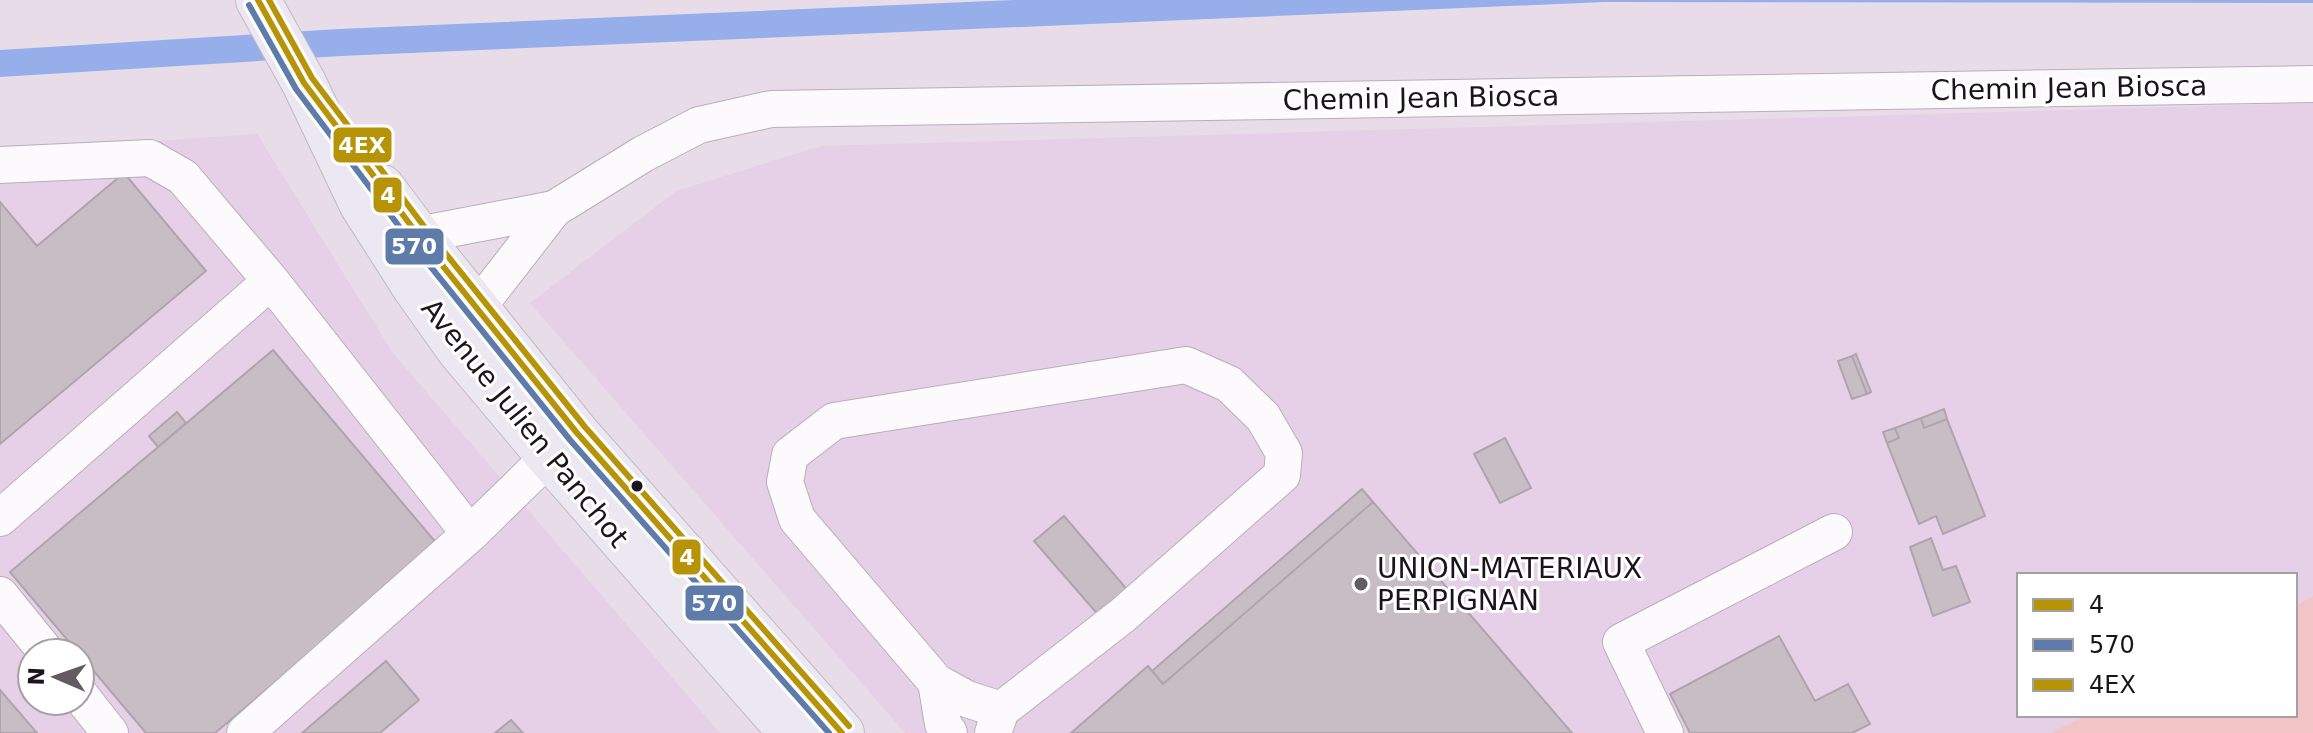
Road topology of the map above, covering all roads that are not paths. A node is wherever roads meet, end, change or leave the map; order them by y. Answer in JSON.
{"nodes":[{"id":1,"x":258,"y":0,"type":"edge"},
{"id":2,"x":304,"y":83,"type":"junction"},
{"id":3,"x":2313,"y":84,"type":"edge"},
{"id":4,"x":0,"y":165,"type":"edge"},
{"id":5,"x":362,"y":205,"type":"junction"},
{"id":6,"x":554,"y":209,"type":"junction"},
{"id":7,"x":418,"y":235,"type":"junction"},
{"id":8,"x":271,"y":281,"type":"junction"},
{"id":9,"x":431,"y":284,"type":"junction"},
{"id":10,"x":477,"y":308,"type":"junction"},
{"id":11,"x":459,"y":350,"type":"junction"},
{"id":12,"x":556,"y":454,"type":"junction"},
{"id":13,"x":0,"y":518,"type":"edge"},
{"id":14,"x":1834,"y":532,"type":"dead end"},
{"id":15,"x":470,"y":534,"type":"junction"},
{"id":16,"x":691,"y":563,"type":"junction"},
{"id":17,"x":0,"y":595,"type":"edge"},
{"id":18,"x":34,"y":637,"type":"edge"},
{"id":19,"x":936,"y":682,"type":"junction"},
{"id":20,"x":798,"y":713,"type":"edge"},
{"id":21,"x":96,"y":715,"type":"edge"},
{"id":22,"x":997,"y":722,"type":"edge"},
{"id":23,"x":110,"y":733,"type":"edge"},
{"id":24,"x":245,"y":733,"type":"edge"},
{"id":25,"x":823,"y":733,"type":"edge"},
{"id":26,"x":842,"y":733,"type":"edge"},
{"id":27,"x":949,"y":733,"type":"edge"},
{"id":28,"x":1665,"y":733,"type":"edge"}],
"edges":[{"from":1,"to":2,"type":"main road","name":"Avenue Julien Panchot"},
{"from":2,"to":5,"type":"main road","name":"Avenue Julien Panchot"},
{"from":2,"to":7,"type":"main road","name":"Avenue Julien Panchot"},
{"from":3,"to":6,"type":"street","name":"Chemin Jean Biosca"},
{"from":4,"to":8,"type":"street"},
{"from":5,"to":9,"type":"street"},
{"from":5,"to":11,"type":"main road","name":"Avenue Julien Panchot"},
{"from":6,"to":7,"type":"street","name":"Chemin Jean Biosca"},
{"from":6,"to":10,"type":"street","name":"Chemin Jean Biosca"},
{"from":7,"to":9,"type":"street"},
{"from":7,"to":10,"type":"main road","name":"Avenue Julien Panchot"},
{"from":8,"to":13,"type":"street"},
{"from":8,"to":15,"type":"street"},
{"from":9,"to":10,"type":"street"},
{"from":9,"to":11,"type":"street"},
{"from":10,"to":12,"type":"street"},
{"from":10,"to":16,"type":"main road","name":"Avenue Julien Panchot"},
{"from":11,"to":12,"type":"main road","name":"Avenue Julien Panchot"},
{"from":12,"to":15,"type":"street"},
{"from":12,"to":16,"type":"street"},
{"from":12,"to":20,"type":"main road","name":"Avenue Julien Panchot"},
{"from":14,"to":28,"type":"street"},
{"from":15,"to":24,"type":"street"},
{"from":16,"to":20,"type":"main road","name":"Avenue Julien Panchot"},
{"from":17,"to":18,"type":"street"},
{"from":19,"to":22,"type":"street"},
{"from":19,"to":22,"type":"street"},
{"from":19,"to":27,"type":"street"},
{"from":20,"to":25,"type":"street"},
{"from":20,"to":26,"type":"main road","name":"Avenue Julien Panchot"},
{"from":21,"to":23,"type":"street"}]}
